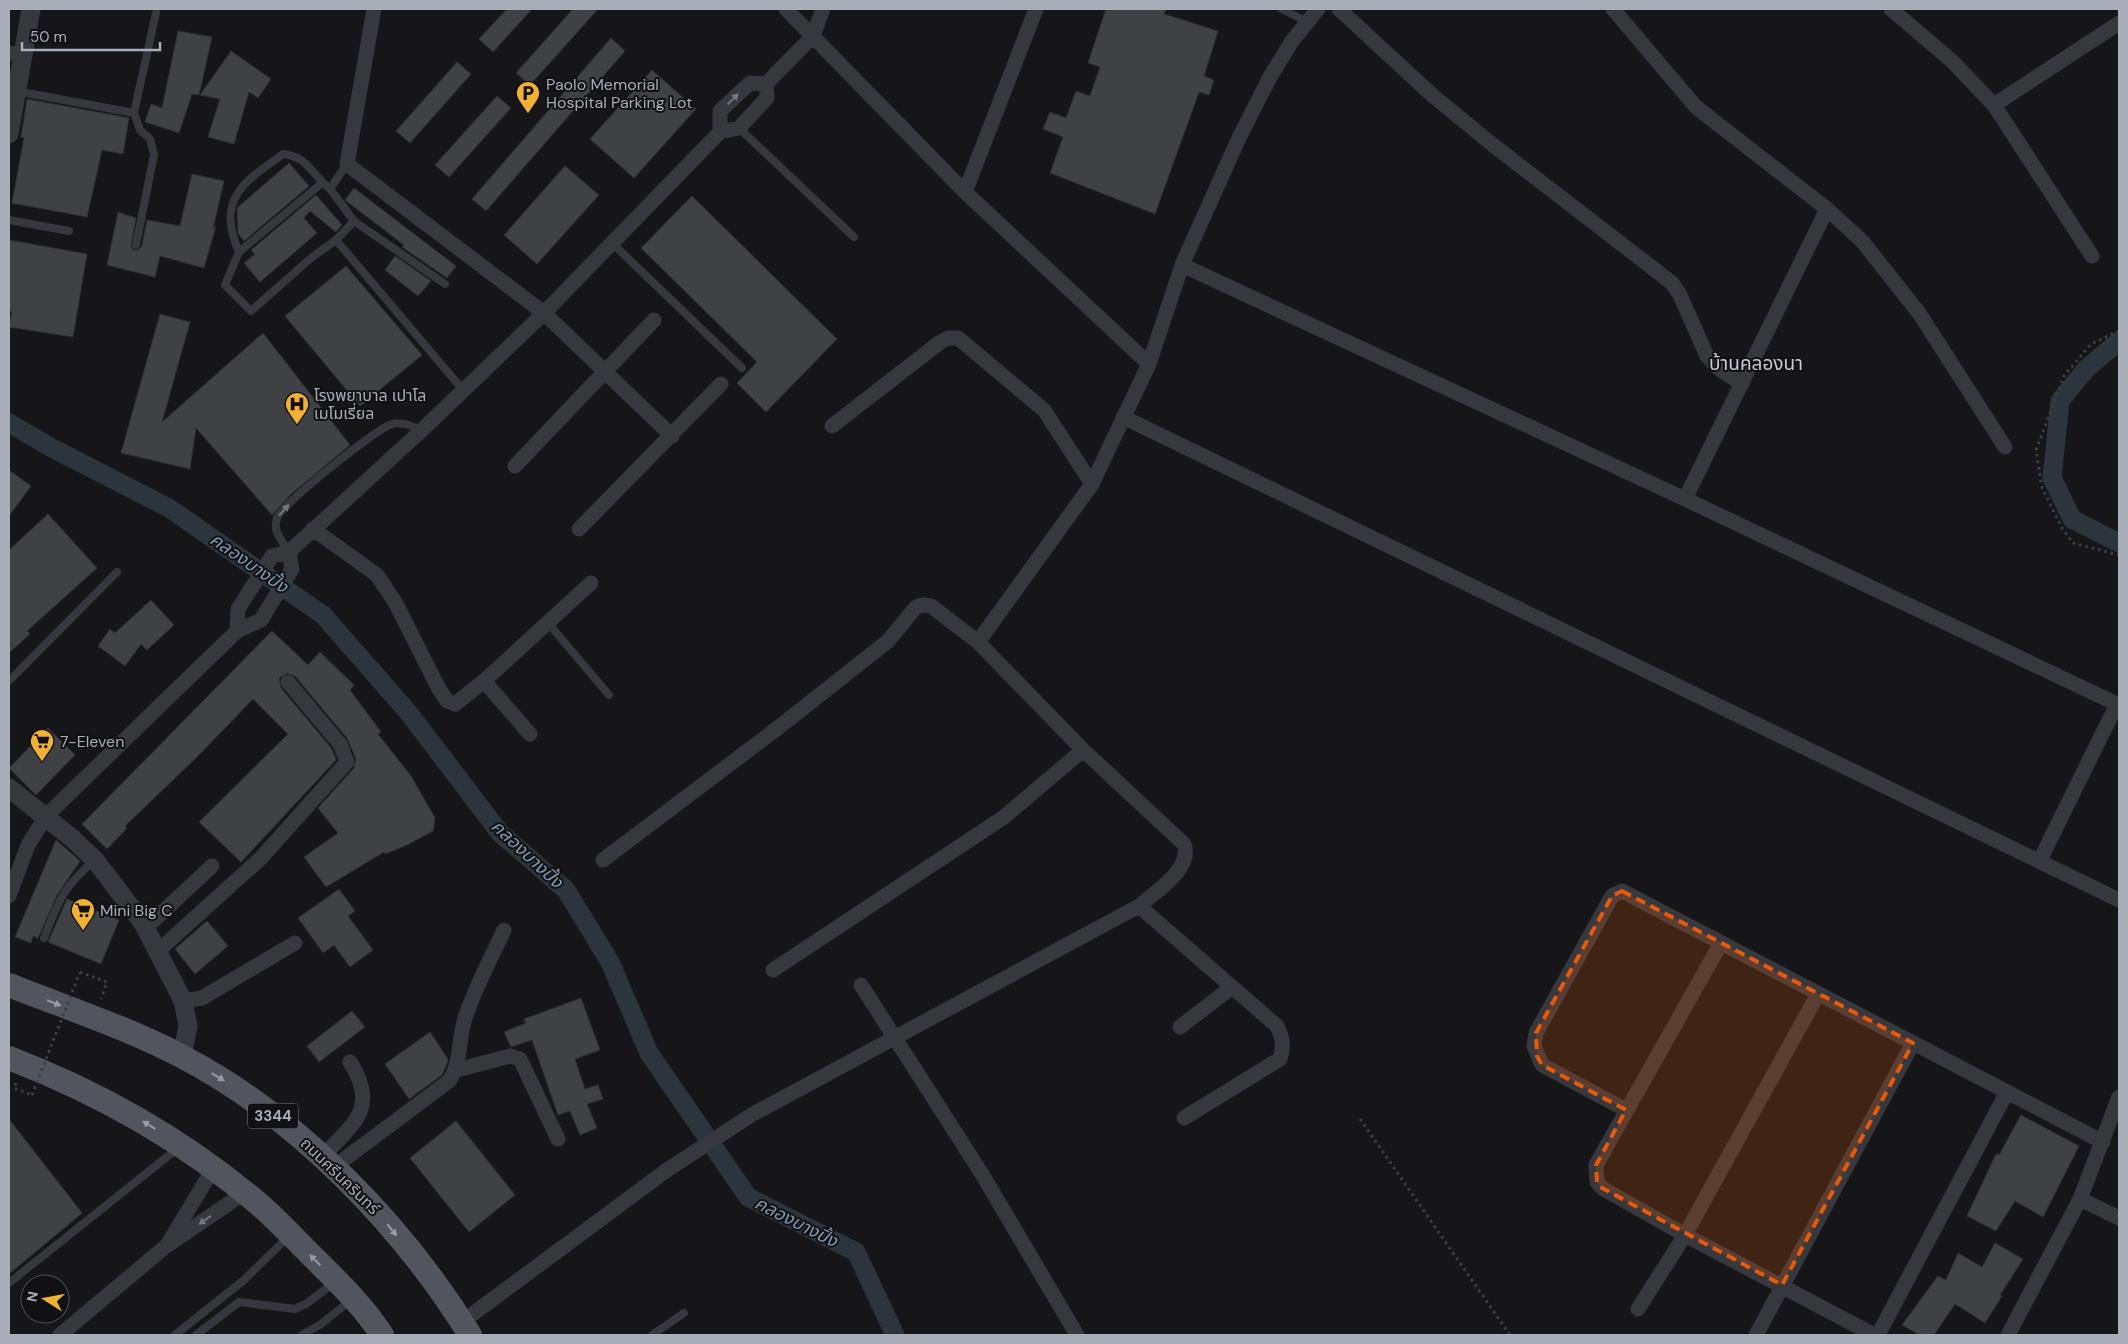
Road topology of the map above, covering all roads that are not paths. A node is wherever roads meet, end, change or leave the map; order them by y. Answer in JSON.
{"nodes":[{"id":1,"x":31,"y":9,"type":"edge"},
{"id":2,"x":374,"y":9,"type":"edge"},
{"id":3,"x":786,"y":9,"type":"edge"},
{"id":4,"x":823,"y":9,"type":"edge"},
{"id":5,"x":1036,"y":9,"type":"edge"},
{"id":6,"x":1282,"y":9,"type":"edge"},
{"id":7,"x":1318,"y":9,"type":"edge"},
{"id":8,"x":1339,"y":9,"type":"edge"},
{"id":9,"x":1612,"y":9,"type":"edge"},
{"id":10,"x":1891,"y":9,"type":"edge"},
{"id":11,"x":156,"y":13,"type":"dead end"},
{"id":12,"x":1308,"y":22,"type":"junction"},
{"id":13,"x":2119,"y":23,"type":"edge"},
{"id":14,"x":813,"y":36,"type":"junction"},
{"id":15,"x":16,"y":54,"type":"edge"},
{"id":16,"x":766,"y":84,"type":"junction"},
{"id":17,"x":16,"y":91,"type":"junction"},
{"id":18,"x":1994,"y":105,"type":"junction"},
{"id":19,"x":134,"y":113,"type":"junction"},
{"id":20,"x":739,"y":128,"type":"junction"},
{"id":21,"x":720,"y":132,"type":"junction"},
{"id":22,"x":9,"y":134,"type":"edge"},
{"id":23,"x":347,"y":164,"type":"junction"},
{"id":24,"x":322,"y":183,"type":"junction"},
{"id":25,"x":330,"y":189,"type":"junction"},
{"id":26,"x":965,"y":192,"type":"junction"},
{"id":27,"x":1827,"y":209,"type":"junction"},
{"id":28,"x":9,"y":220,"type":"edge"},
{"id":29,"x":354,"y":221,"type":"junction"},
{"id":30,"x":69,"y":231,"type":"dead end"},
{"id":31,"x":854,"y":237,"type":"dead end"},
{"id":32,"x":336,"y":240,"type":"junction"},
{"id":33,"x":612,"y":243,"type":"junction"},
{"id":34,"x":136,"y":245,"type":"dead end"},
{"id":35,"x":239,"y":252,"type":"junction"},
{"id":36,"x":2092,"y":256,"type":"dead end"},
{"id":37,"x":1182,"y":265,"type":"junction"},
{"id":38,"x":445,"y":284,"type":"dead end"},
{"id":39,"x":544,"y":313,"type":"junction"},
{"id":40,"x":654,"y":320,"type":"dead end"},
{"id":41,"x":1149,"y":364,"type":"junction"},
{"id":42,"x":742,"y":368,"type":"dead end"},
{"id":43,"x":605,"y":372,"type":"junction"},
{"id":44,"x":721,"y":384,"type":"dead end"},
{"id":45,"x":1742,"y":384,"type":"junction"},
{"id":46,"x":463,"y":390,"type":"junction"},
{"id":47,"x":1123,"y":417,"type":"junction"},
{"id":48,"x":832,"y":426,"type":"dead end"},
{"id":49,"x":422,"y":430,"type":"junction"},
{"id":50,"x":672,"y":436,"type":"junction"},
{"id":51,"x":2005,"y":447,"type":"dead end"},
{"id":52,"x":515,"y":466,"type":"dead end"},
{"id":53,"x":1092,"y":484,"type":"junction"},
{"id":54,"x":1685,"y":499,"type":"junction"},
{"id":55,"x":313,"y":529,"type":"junction"},
{"id":56,"x":579,"y":529,"type":"dead end"},
{"id":57,"x":289,"y":552,"type":"junction"},
{"id":58,"x":116,"y":572,"type":"dead end"},
{"id":59,"x":591,"y":583,"type":"dead end"},
{"id":60,"x":548,"y":623,"type":"junction"},
{"id":61,"x":237,"y":630,"type":"junction"},
{"id":62,"x":978,"y":642,"type":"junction"},
{"id":63,"x":9,"y":681,"type":"edge"},
{"id":64,"x":484,"y":681,"type":"junction"},
{"id":65,"x":288,"y":682,"type":"dead end"},
{"id":66,"x":609,"y":695,"type":"dead end"},
{"id":67,"x":2118,"y":705,"type":"edge"},
{"id":68,"x":530,"y":734,"type":"dead end"},
{"id":69,"x":1083,"y":750,"type":"junction"},
{"id":70,"x":9,"y":788,"type":"edge"},
{"id":71,"x":46,"y":816,"type":"junction"},
{"id":72,"x":95,"y":860,"type":"junction"},
{"id":73,"x":603,"y":860,"type":"dead end"},
{"id":74,"x":2040,"y":860,"type":"junction"},
{"id":75,"x":212,"y":866,"type":"dead end"},
{"id":76,"x":9,"y":896,"type":"edge"},
{"id":77,"x":2119,"y":900,"type":"edge"},
{"id":78,"x":1139,"y":906,"type":"junction"},
{"id":79,"x":143,"y":923,"type":"junction"},
{"id":80,"x":504,"y":930,"type":"dead end"},
{"id":81,"x":44,"y":938,"type":"dead end"},
{"id":82,"x":295,"y":943,"type":"dead end"},
{"id":83,"x":1721,"y":943,"type":"junction"},
{"id":84,"x":158,"y":951,"type":"junction"},
{"id":85,"x":773,"y":970,"type":"dead end"},
{"id":86,"x":9,"y":985,"type":"edge"},
{"id":87,"x":861,"y":985,"type":"dead end"},
{"id":88,"x":1232,"y":987,"type":"junction"},
{"id":89,"x":1818,"y":994,"type":"junction"},
{"id":90,"x":183,"y":1001,"type":"junction"},
{"id":91,"x":1180,"y":1027,"type":"dead end"},
{"id":92,"x":895,"y":1038,"type":"junction"},
{"id":93,"x":1913,"y":1043,"type":"junction"},
{"id":94,"x":182,"y":1056,"type":"junction"},
{"id":95,"x":9,"y":1058,"type":"edge"},
{"id":96,"x":350,"y":1062,"type":"dead end"},
{"id":97,"x":457,"y":1070,"type":"junction"},
{"id":98,"x":2007,"y":1092,"type":"junction"},
{"id":99,"x":2119,"y":1096,"type":"edge"},
{"id":100,"x":1626,"y":1110,"type":"junction"},
{"id":101,"x":1184,"y":1118,"type":"dead end"},
{"id":102,"x":558,"y":1139,"type":"dead end"},
{"id":103,"x":2103,"y":1142,"type":"junction"},
{"id":104,"x":182,"y":1146,"type":"junction"},
{"id":105,"x":329,"y":1162,"type":"junction"},
{"id":106,"x":213,"y":1169,"type":"junction"},
{"id":107,"x":244,"y":1193,"type":"junction"},
{"id":108,"x":2080,"y":1199,"type":"junction"},
{"id":109,"x":2119,"y":1218,"type":"edge"},
{"id":110,"x":290,"y":1235,"type":"junction"},
{"id":111,"x":1685,"y":1235,"type":"junction"},
{"id":112,"x":166,"y":1248,"type":"junction"},
{"id":113,"x":336,"y":1281,"type":"junction"},
{"id":114,"x":9,"y":1283,"type":"edge"},
{"id":115,"x":1782,"y":1285,"type":"junction"},
{"id":116,"x":354,"y":1298,"type":"junction"},
{"id":117,"x":1638,"y":1309,"type":"dead end"},
{"id":118,"x":684,"y":1314,"type":"dead end"},
{"id":119,"x":466,"y":1329,"type":"edge"},
{"id":120,"x":60,"y":1335,"type":"edge"},
{"id":121,"x":175,"y":1335,"type":"edge"},
{"id":122,"x":196,"y":1335,"type":"edge"},
{"id":123,"x":302,"y":1335,"type":"edge"},
{"id":124,"x":382,"y":1335,"type":"edge"},
{"id":125,"x":652,"y":1335,"type":"edge"},
{"id":126,"x":1077,"y":1335,"type":"edge"},
{"id":127,"x":1756,"y":1335,"type":"edge"},
{"id":128,"x":1874,"y":1335,"type":"edge"},
{"id":129,"x":1878,"y":1335,"type":"edge"},
{"id":130,"x":2008,"y":1335,"type":"edge"}],
"edges":[{"from":1,"to":15,"type":"street"},
{"from":2,"to":23,"type":"street"},
{"from":3,"to":14,"type":"street"},
{"from":4,"to":14,"type":"street"},
{"from":5,"to":26,"type":"street"},
{"from":6,"to":12,"type":"lane"},
{"from":7,"to":12,"type":"street"},
{"from":8,"to":45,"type":"street"},
{"from":9,"to":27,"type":"street"},
{"from":10,"to":18,"type":"street"},
{"from":11,"to":19,"type":"lane"},
{"from":12,"to":37,"type":"street"},
{"from":13,"to":18,"type":"street"},
{"from":14,"to":16,"type":"street"},
{"from":14,"to":26,"type":"street"},
{"from":15,"to":17,"type":"street"},
{"from":16,"to":20,"type":"street"},
{"from":21,"to":16,"type":"street","one_way":true},
{"from":17,"to":19,"type":"lane"},
{"from":17,"to":22,"type":"street"},
{"from":18,"to":36,"type":"street"},
{"from":19,"to":34,"type":"lane"},
{"from":20,"to":21,"type":"street"},
{"from":20,"to":31,"type":"lane"},
{"from":21,"to":33,"type":"street"},
{"from":23,"to":25,"type":"lane"},
{"from":23,"to":39,"type":"street"},
{"from":24,"to":25,"type":"lane"},
{"from":24,"to":35,"type":"lane"},
{"from":24,"to":35,"type":"lane"},
{"from":25,"to":29,"type":"lane"},
{"from":26,"to":41,"type":"street"},
{"from":27,"to":45,"type":"street"},
{"from":27,"to":51,"type":"street"},
{"from":28,"to":30,"type":"lane"},
{"from":29,"to":32,"type":"lane"},
{"from":29,"to":38,"type":"lane"},
{"from":32,"to":35,"type":"lane"},
{"from":32,"to":46,"type":"lane"},
{"from":33,"to":39,"type":"street"},
{"from":33,"to":42,"type":"lane"},
{"from":37,"to":41,"type":"street"},
{"from":37,"to":54,"type":"street"},
{"from":39,"to":43,"type":"street"},
{"from":39,"to":46,"type":"street"},
{"from":40,"to":43,"type":"street"},
{"from":41,"to":47,"type":"street"},
{"from":43,"to":50,"type":"street"},
{"from":43,"to":52,"type":"street"},
{"from":44,"to":50,"type":"street"},
{"from":45,"to":54,"type":"street"},
{"from":46,"to":49,"type":"street"},
{"from":47,"to":53,"type":"street"},
{"from":47,"to":74,"type":"street"},
{"from":48,"to":53,"type":"street"},
{"from":49,"to":55,"type":"street"},
{"from":57,"to":49,"type":"lane","one_way":true},
{"from":50,"to":56,"type":"street"},
{"from":53,"to":62,"type":"street"},
{"from":54,"to":67,"type":"street"},
{"from":55,"to":57,"type":"street"},
{"from":55,"to":64,"type":"street"},
{"from":57,"to":61,"type":"street"},
{"from":57,"to":61,"type":"street"},
{"from":58,"to":63,"type":"lane"},
{"from":59,"to":60,"type":"street"},
{"from":60,"to":64,"type":"street"},
{"from":60,"to":66,"type":"lane"},
{"from":61,"to":71,"type":"street"},
{"from":62,"to":69,"type":"street"},
{"from":62,"to":73,"type":"street"},
{"from":64,"to":68,"type":"street"},
{"from":65,"to":84,"type":"street"},
{"from":67,"to":74,"type":"street"},
{"from":69,"to":78,"type":"street"},
{"from":69,"to":85,"type":"street"},
{"from":70,"to":71,"type":"street"},
{"from":71,"to":72,"type":"street"},
{"from":71,"to":76,"type":"street"},
{"from":72,"to":79,"type":"street"},
{"from":72,"to":81,"type":"lane"},
{"from":74,"to":77,"type":"street"},
{"from":75,"to":79,"type":"street"},
{"from":78,"to":88,"type":"street"},
{"from":78,"to":92,"type":"street"},
{"from":79,"to":84,"type":"street"},
{"from":80,"to":97,"type":"street"},
{"from":82,"to":90,"type":"street"},
{"from":83,"to":89,"type":"street"},
{"from":83,"to":100,"type":"street"},
{"from":83,"to":100,"type":"street"},
{"from":84,"to":90,"type":"street"},
{"from":86,"to":94,"type":"main road","name":"ถนนศรีนครินทร์","number":"3344","one_way":true},
{"from":87,"to":92,"type":"street"},
{"from":88,"to":91,"type":"street"},
{"from":88,"to":101,"type":"street"},
{"from":89,"to":93,"type":"street"},
{"from":89,"to":111,"type":"street"},
{"from":90,"to":94,"type":"street"},
{"from":92,"to":119,"type":"street"},
{"from":92,"to":126,"type":"street"},
{"from":93,"to":98,"type":"street"},
{"from":93,"to":115,"type":"street"},
{"from":94,"to":105,"type":"main road","name":"ถนนศรีนครินทร์","number":"3344","one_way":true},
{"from":104,"to":95,"type":"main road","one_way":true},
{"from":96,"to":105,"type":"street"},
{"from":97,"to":102,"type":"street"},
{"from":97,"to":105,"type":"street"},
{"from":98,"to":103,"type":"street"},
{"from":98,"to":129,"type":"street"},
{"from":99,"to":103,"type":"street"},
{"from":100,"to":111,"type":"street"},
{"from":103,"to":108,"type":"street"},
{"from":104,"to":106,"type":"main road"},
{"from":104,"to":114,"type":"lane"},
{"from":105,"to":119,"type":"main road","name":"ถนนศรีนครินทร์","number":"3344","one_way":true},
{"from":106,"to":107,"type":"main road"},
{"from":106,"to":112,"type":"street"},
{"from":107,"to":110,"type":"main road"},
{"from":107,"to":112,"type":"street","one_way":true},
{"from":108,"to":109,"type":"street"},
{"from":108,"to":130,"type":"street"},
{"from":113,"to":110,"type":"main road","one_way":true},
{"from":110,"to":121,"type":"lane"},
{"from":111,"to":115,"type":"street"},
{"from":111,"to":117,"type":"street"},
{"from":112,"to":120,"type":"street"},
{"from":113,"to":116,"type":"main road"},
{"from":113,"to":122,"type":"lane"},
{"from":115,"to":127,"type":"street"},
{"from":115,"to":128,"type":"street"},
{"from":116,"to":123,"type":"lane"},
{"from":116,"to":124,"type":"main road"},
{"from":118,"to":125,"type":"lane"}]}
